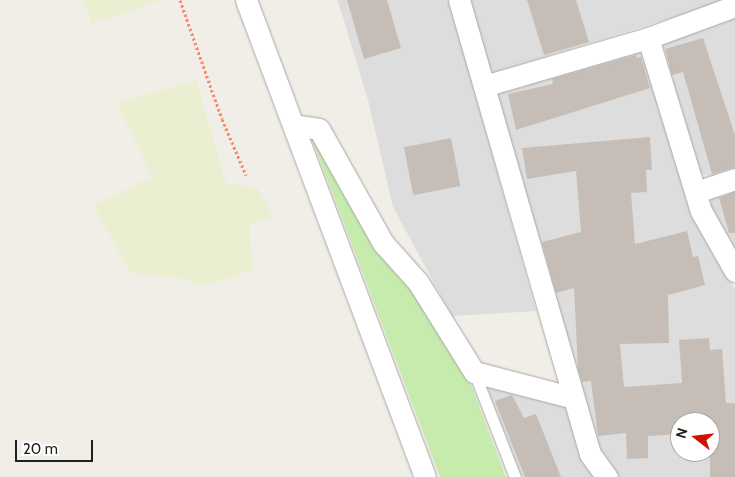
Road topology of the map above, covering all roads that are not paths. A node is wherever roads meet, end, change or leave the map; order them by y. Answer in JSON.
{"nodes":[{"id":1,"x":246,"y":0,"type":"edge"},
{"id":2,"x":459,"y":0,"type":"edge"},
{"id":3,"x":735,"y":6,"type":"edge"},
{"id":4,"x":648,"y":38,"type":"junction"},
{"id":5,"x":484,"y":86,"type":"junction"},
{"id":6,"x":294,"y":125,"type":"junction"},
{"id":7,"x":735,"y":180,"type":"edge"},
{"id":8,"x":696,"y":192,"type":"junction"},
{"id":9,"x":735,"y":271,"type":"edge"},
{"id":10,"x":474,"y":372,"type":"junction"},
{"id":11,"x":574,"y":398,"type":"junction"},
{"id":12,"x":426,"y":477,"type":"edge"},
{"id":13,"x":515,"y":477,"type":"edge"},
{"id":14,"x":607,"y":477,"type":"edge"}],
"edges":[{"from":1,"to":6,"type":"street"},
{"from":2,"to":5,"type":"street"},
{"from":3,"to":4,"type":"street"},
{"from":4,"to":5,"type":"street"},
{"from":4,"to":8,"type":"street"},
{"from":5,"to":11,"type":"street"},
{"from":6,"to":10,"type":"street"},
{"from":6,"to":12,"type":"street"},
{"from":7,"to":8,"type":"street"},
{"from":8,"to":9,"type":"street"},
{"from":10,"to":11,"type":"street"},
{"from":10,"to":13,"type":"lane"},
{"from":11,"to":14,"type":"street"}]}
